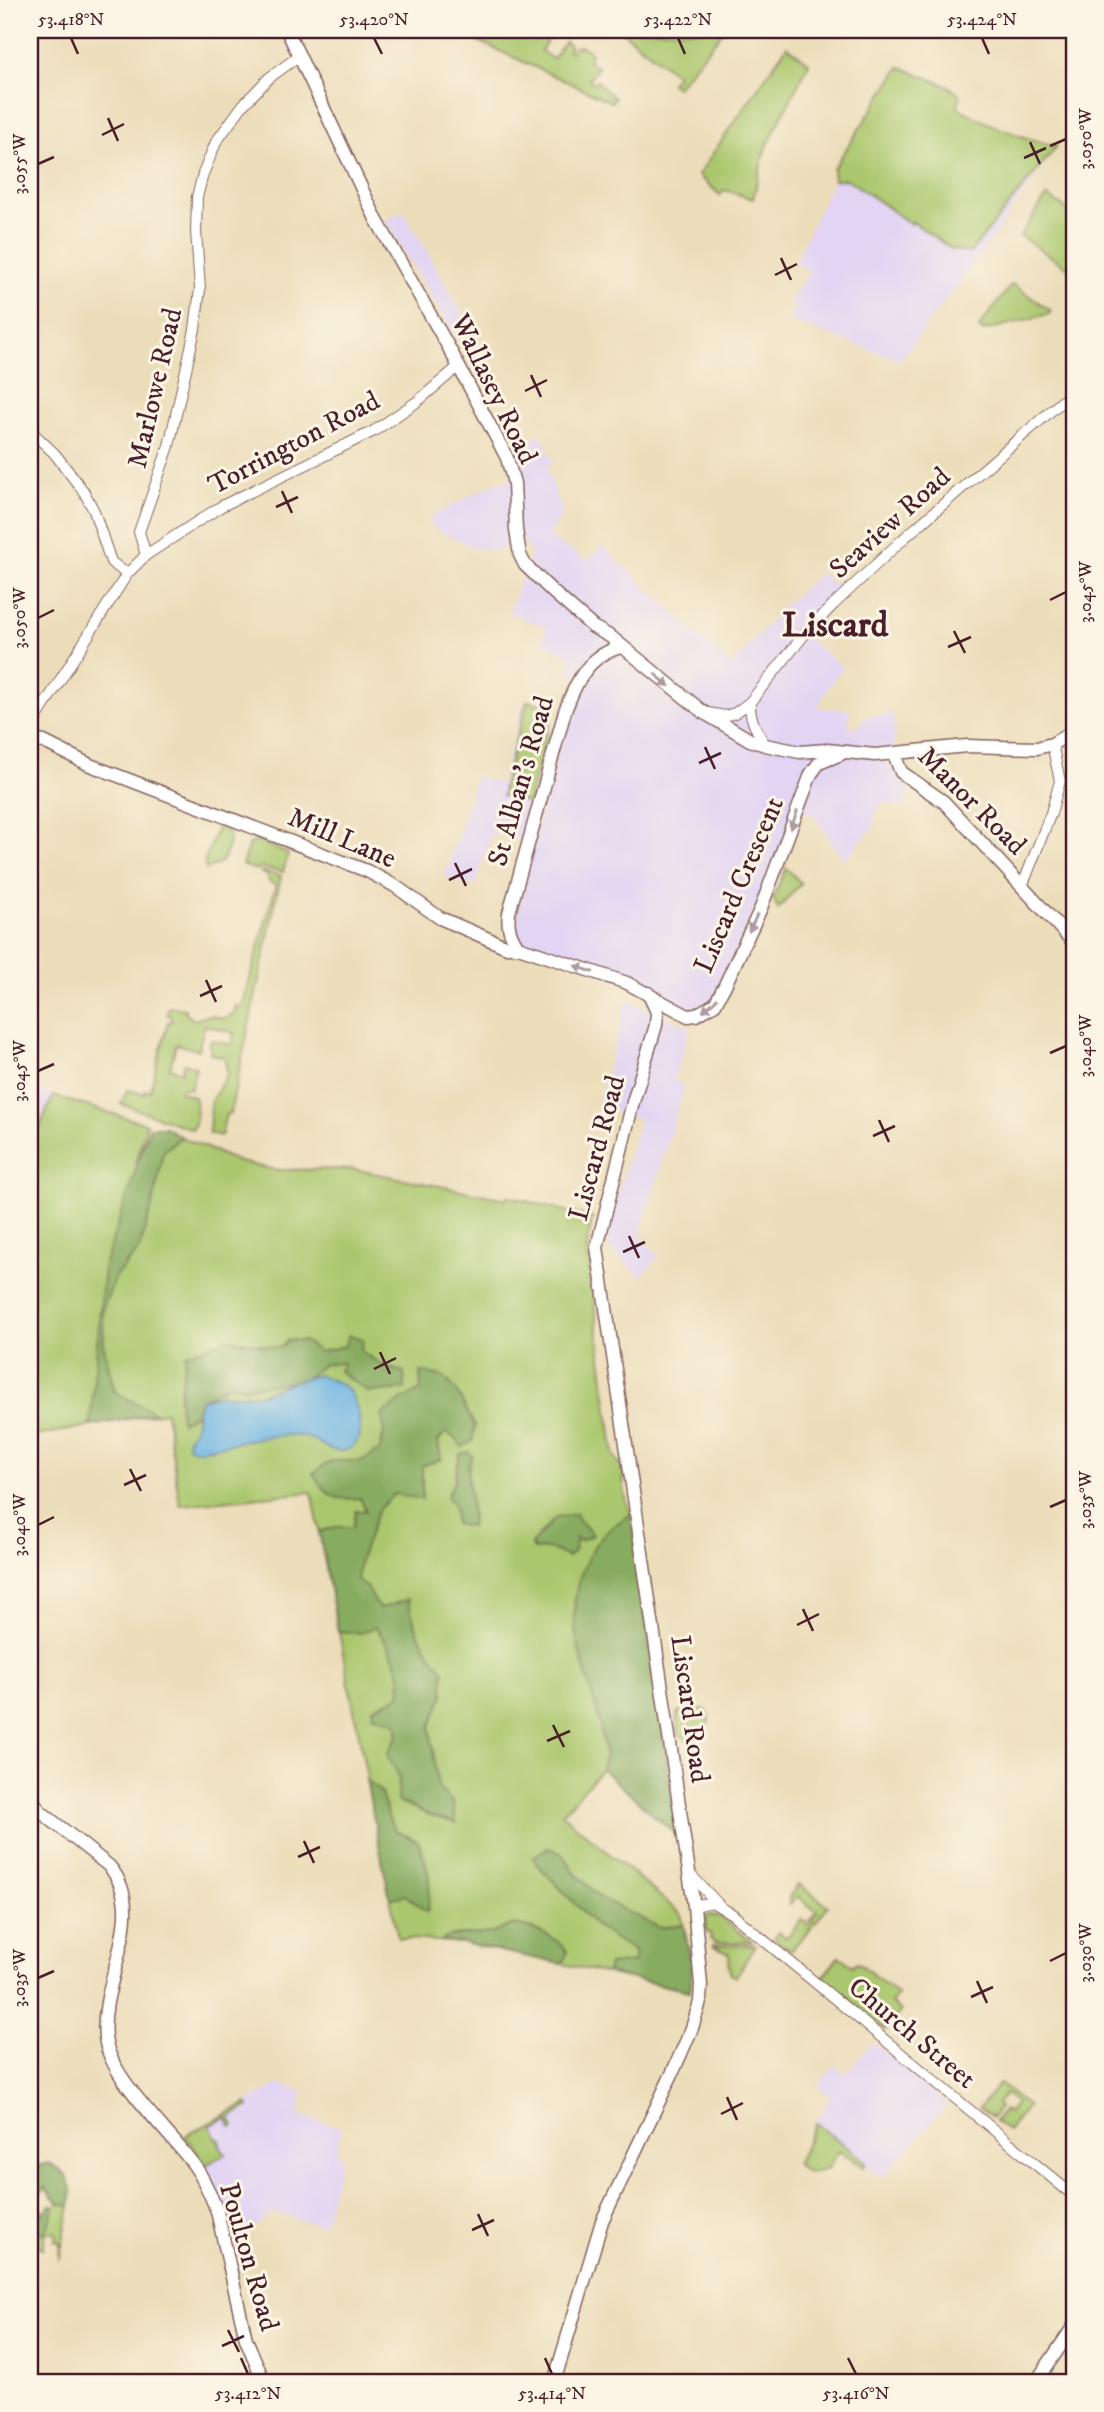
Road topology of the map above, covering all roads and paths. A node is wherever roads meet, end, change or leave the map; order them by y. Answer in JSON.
{"nodes":[{"id":1,"x":287,"y":30,"type":"edge"},
{"id":2,"x":299,"y":56,"type":"junction"},
{"id":3,"x":459,"y":366,"type":"junction"},
{"id":4,"x":1074,"y":391,"type":"edge"},
{"id":5,"x":30,"y":430,"type":"edge"},
{"id":6,"x":146,"y":555,"type":"junction"},
{"id":7,"x":127,"y":574,"type":"junction"},
{"id":8,"x":593,"y":626,"type":"junction"},
{"id":9,"x":622,"y":647,"type":"junction"},
{"id":10,"x":596,"y":659,"type":"junction"},
{"id":11,"x":750,"y":702,"type":"junction"},
{"id":12,"x":703,"y":712,"type":"junction"},
{"id":13,"x":30,"y":728,"type":"edge"},
{"id":14,"x":1074,"y":731,"type":"edge"},
{"id":15,"x":30,"y":740,"type":"edge"},
{"id":16,"x":1052,"y":744,"type":"junction"},
{"id":17,"x":765,"y":745,"type":"junction"},
{"id":18,"x":800,"y":752,"type":"junction"},
{"id":19,"x":843,"y":753,"type":"junction"},
{"id":20,"x":894,"y":754,"type":"junction"},
{"id":21,"x":811,"y":774,"type":"junction"},
{"id":22,"x":1022,"y":887,"type":"junction"},
{"id":23,"x":507,"y":923,"type":"junction"},
{"id":24,"x":481,"y":935,"type":"junction"},
{"id":25,"x":1074,"y":943,"type":"edge"},
{"id":26,"x":518,"y":947,"type":"junction"},
{"id":27,"x":648,"y":993,"type":"junction"},
{"id":28,"x":683,"y":1015,"type":"junction"},
{"id":29,"x":656,"y":1025,"type":"junction"},
{"id":30,"x":30,"y":1797,"type":"edge"},
{"id":31,"x":689,"y":1873,"type":"junction"},
{"id":32,"x":694,"y":1906,"type":"junction"},
{"id":33,"x":720,"y":1906,"type":"junction"},
{"id":34,"x":1074,"y":2196,"type":"edge"},
{"id":35,"x":1074,"y":2326,"type":"edge"},
{"id":36,"x":264,"y":2382,"type":"edge"},
{"id":37,"x":554,"y":2382,"type":"edge"},
{"id":38,"x":1036,"y":2382,"type":"edge"}],
"edges":[{"from":1,"to":2,"type":"main road","name":"Wallasey Road"},
{"from":2,"to":3,"type":"main road","name":"Wallasey Road"},
{"from":2,"to":6,"type":"street","name":"Marlowe Road"},
{"from":3,"to":6,"type":"street","name":"Torrington Road"},
{"from":3,"to":8,"type":"main road","name":"Wallasey Road"},
{"from":4,"to":11,"type":"street","name":"Seaview Road"},
{"from":5,"to":7,"type":"street"},
{"from":6,"to":7,"type":"street"},
{"from":7,"to":13,"type":"street"},
{"from":8,"to":9,"type":"main road","name":"Wallasey Road"},
{"from":8,"to":10,"type":"main road"},
{"from":9,"to":10,"type":"main road","name":"St Alban's Road"},
{"from":9,"to":12,"type":"main road","name":"Wallasey Road","one_way":true},
{"from":10,"to":23,"type":"main road","name":"St Alban's Road"},
{"from":11,"to":12,"type":"street","name":"Seaview Road"},
{"from":11,"to":17,"type":"street"},
{"from":12,"to":17,"type":"main road","name":"Wallasey Road"},
{"from":14,"to":16,"type":"main road"},
{"from":15,"to":24,"type":"main road","name":"Mill Lane"},
{"from":16,"to":20,"type":"main road","name":"Wallasey Road"},
{"from":16,"to":22,"type":"street"},
{"from":17,"to":18,"type":"main road","name":"Wallasey Road"},
{"from":18,"to":19,"type":"main road","name":"Wallasey Road"},
{"from":18,"to":21,"type":"main road"},
{"from":19,"to":20,"type":"main road","name":"Wallasey Road"},
{"from":19,"to":21,"type":"main road"},
{"from":20,"to":22,"type":"main road","name":"Manor Road"},
{"from":21,"to":28,"type":"main road","name":"Liscard Crescent","one_way":true},
{"from":22,"to":25,"type":"main road","name":"Manor Road"},
{"from":23,"to":24,"type":"main road"},
{"from":23,"to":26,"type":"main road"},
{"from":24,"to":26,"type":"main road","name":"Mill Lane"},
{"from":27,"to":26,"type":"main road","name":"Mill Lane","one_way":true},
{"from":27,"to":28,"type":"main road","name":"Mill Lane"},
{"from":27,"to":29,"type":"main road"},
{"from":28,"to":29,"type":"main road"},
{"from":29,"to":31,"type":"main road","name":"Liscard Road"},
{"from":30,"to":36,"type":"main road","name":"Poulton Road"},
{"from":31,"to":32,"type":"main road","name":"Liscard Road"},
{"from":31,"to":33,"type":"street","name":"Church Street"},
{"from":32,"to":33,"type":"street"},
{"from":32,"to":37,"type":"main road","name":"Liscard Road"},
{"from":33,"to":34,"type":"street","name":"Church Street"},
{"from":35,"to":38,"type":"main road"}]}
